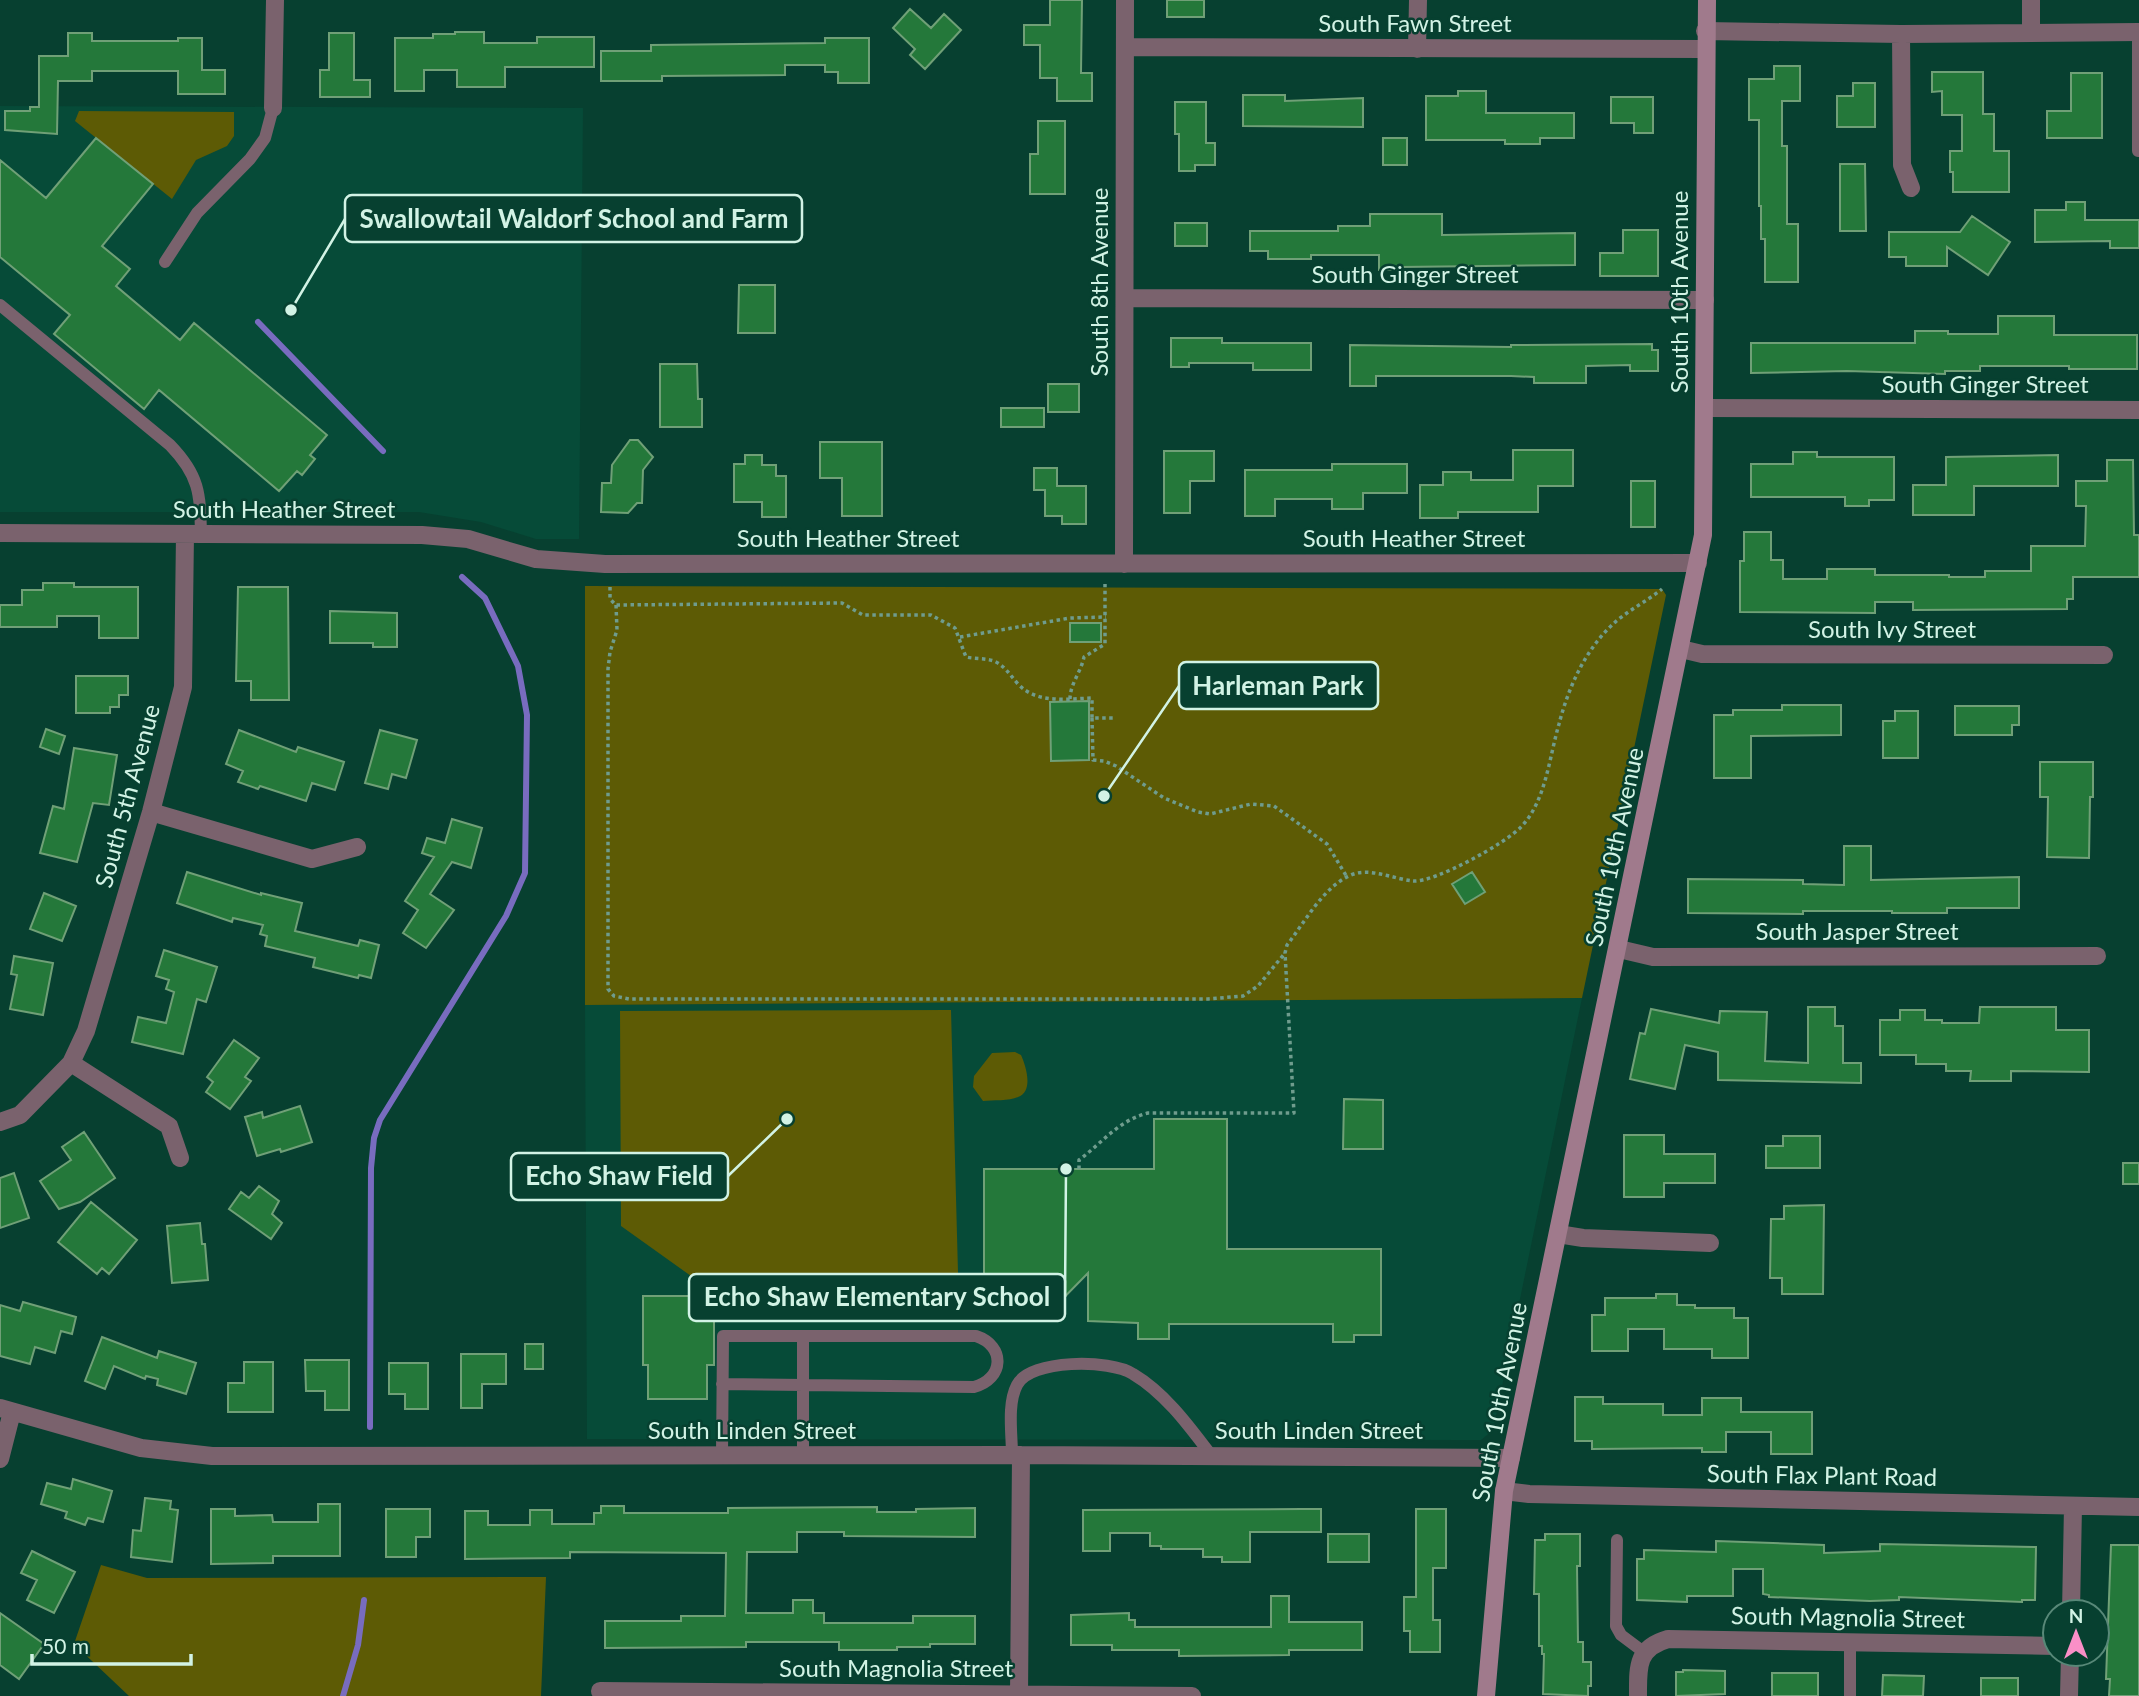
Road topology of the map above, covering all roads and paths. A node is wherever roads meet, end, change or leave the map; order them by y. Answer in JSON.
{"nodes":[{"id":1,"x":275,"y":0,"type":"edge"},
{"id":2,"x":1125,"y":0,"type":"edge"},
{"id":3,"x":1418,"y":0,"type":"edge"},
{"id":4,"x":1707,"y":0,"type":"edge"},
{"id":5,"x":2031,"y":0,"type":"edge"},
{"id":6,"x":1705,"y":31,"type":"junction"},
{"id":7,"x":2031,"y":32,"type":"junction"},
{"id":8,"x":2138,"y":32,"type":"edge"},
{"id":9,"x":1901,"y":34,"type":"junction"},
{"id":10,"x":1125,"y":47,"type":"junction"},
{"id":11,"x":1417,"y":49,"type":"junction"},
{"id":12,"x":1705,"y":50,"type":"junction"},
{"id":13,"x":273,"y":108,"type":"joint"},
{"id":14,"x":2138,"y":151,"type":"edge"},
{"id":15,"x":1911,"y":188,"type":"dead end"},
{"id":16,"x":165,"y":261,"type":"dead end"},
{"id":17,"x":1125,"y":298,"type":"junction"},
{"id":18,"x":1705,"y":300,"type":"junction"},
{"id":19,"x":0,"y":305,"type":"edge"},
{"id":20,"x":1704,"y":408,"type":"junction"},
{"id":21,"x":2139,"y":410,"type":"edge"},
{"id":22,"x":0,"y":533,"type":"edge"},
{"id":23,"x":193,"y":534,"type":"junction"},
{"id":24,"x":1698,"y":563,"type":"junction"},
{"id":25,"x":1105,"y":564,"type":"junction"},
{"id":26,"x":1124,"y":564,"type":"junction"},
{"id":27,"x":610,"y":587,"type":"dead end"},
{"id":28,"x":1662,"y":589,"type":"dead end"},
{"id":29,"x":616,"y":605,"type":"junction"},
{"id":30,"x":1106,"y":617,"type":"junction"},
{"id":31,"x":960,"y":637,"type":"junction"},
{"id":32,"x":1681,"y":649,"type":"junction"},
{"id":33,"x":2104,"y":656,"type":"dead end"},
{"id":34,"x":1070,"y":699,"type":"junction"},
{"id":35,"x":1092,"y":718,"type":"junction"},
{"id":36,"x":1113,"y":718,"type":"dead end"},
{"id":37,"x":151,"y":812,"type":"junction"},
{"id":38,"x":357,"y":847,"type":"dead end"},
{"id":39,"x":1347,"y":877,"type":"junction"},
{"id":40,"x":1619,"y":949,"type":"junction"},
{"id":41,"x":1285,"y":954,"type":"junction"},
{"id":42,"x":2097,"y":956,"type":"dead end"},
{"id":43,"x":71,"y":1063,"type":"junction"},
{"id":44,"x":0,"y":1122,"type":"edge"},
{"id":45,"x":180,"y":1158,"type":"dead end"},
{"id":46,"x":1079,"y":1170,"type":"dead end"},
{"id":47,"x":1558,"y":1234,"type":"junction"},
{"id":48,"x":1710,"y":1243,"type":"dead end"},
{"id":49,"x":803,"y":1336,"type":"junction"},
{"id":50,"x":723,"y":1384,"type":"junction"},
{"id":51,"x":803,"y":1385,"type":"junction"},
{"id":52,"x":6,"y":1410,"type":"edge"},
{"id":53,"x":722,"y":1455,"type":"junction"},
{"id":54,"x":803,"y":1455,"type":"junction"},
{"id":55,"x":1016,"y":1455,"type":"junction"},
{"id":56,"x":1212,"y":1455,"type":"junction"},
{"id":57,"x":1511,"y":1458,"type":"junction"},
{"id":58,"x":0,"y":1460,"type":"edge"},
{"id":59,"x":1504,"y":1491,"type":"junction"},
{"id":60,"x":2073,"y":1506,"type":"junction"},
{"id":61,"x":2139,"y":1507,"type":"edge"},
{"id":62,"x":1616,"y":1540,"type":"dead end"},
{"id":63,"x":2071,"y":1598,"type":"edge"},
{"id":64,"x":1850,"y":1642,"type":"junction"},
{"id":65,"x":2041,"y":1646,"type":"edge"},
{"id":66,"x":1645,"y":1653,"type":"junction"},
{"id":67,"x":2070,"y":1668,"type":"edge"},
{"id":68,"x":600,"y":1691,"type":"dead end"},
{"id":69,"x":1019,"y":1695,"type":"edge"},
{"id":70,"x":1192,"y":1696,"type":"edge"},
{"id":71,"x":1486,"y":1696,"type":"edge"},
{"id":72,"x":1638,"y":1696,"type":"edge"},
{"id":73,"x":1850,"y":1696,"type":"edge"},
{"id":74,"x":2069,"y":1696,"type":"edge"}],
"edges":[{"from":1,"to":13,"type":"street"},
{"from":2,"to":10,"type":"street","name":"South 8th Avenue"},
{"from":3,"to":11,"type":"street"},
{"from":4,"to":6,"type":"main road","name":"South 10th Avenue"},
{"from":5,"to":7,"type":"street"},
{"from":6,"to":9,"type":"street"},
{"from":6,"to":12,"type":"main road","name":"South 10th Avenue"},
{"from":7,"to":8,"type":"street"},
{"from":7,"to":9,"type":"street"},
{"from":8,"to":14,"type":"lane"},
{"from":9,"to":15,"type":"street"},
{"from":10,"to":11,"type":"street","name":"South Fawn Street"},
{"from":10,"to":17,"type":"street","name":"South 8th Avenue"},
{"from":11,"to":12,"type":"street","name":"South Fawn Street"},
{"from":12,"to":18,"type":"main road","name":"South 10th Avenue"},
{"from":13,"to":16,"type":"lane"},
{"from":17,"to":18,"type":"street","name":"South Ginger Street"},
{"from":17,"to":26,"type":"street","name":"South 8th Avenue"},
{"from":18,"to":20,"type":"main road","name":"South 10th Avenue"},
{"from":19,"to":23,"type":"lane"},
{"from":20,"to":21,"type":"street","name":"South Ginger Street"},
{"from":20,"to":24,"type":"main road","name":"South 10th Avenue"},
{"from":22,"to":23,"type":"street","name":"South Heather Street"},
{"from":23,"to":25,"type":"street","name":"South Heather Street"},
{"from":23,"to":37,"type":"street","name":"South 5th Avenue"},
{"from":24,"to":26,"type":"street","name":"South Heather Street"},
{"from":24,"to":32,"type":"main road","name":"South 10th Avenue"},
{"from":25,"to":26,"type":"street","name":"South Heather Street"},
{"from":25,"to":30,"type":"path"},
{"from":27,"to":29,"type":"path"},
{"from":28,"to":39,"type":"path"},
{"from":29,"to":31,"type":"path"},
{"from":29,"to":41,"type":"path"},
{"from":30,"to":31,"type":"path"},
{"from":30,"to":34,"type":"path"},
{"from":31,"to":34,"type":"path"},
{"from":32,"to":33,"type":"street","name":"South Ivy Street"},
{"from":32,"to":40,"type":"main road","name":"South 10th Avenue"},
{"from":34,"to":35,"type":"path"},
{"from":35,"to":36,"type":"path"},
{"from":35,"to":39,"type":"path"},
{"from":37,"to":38,"type":"street"},
{"from":37,"to":43,"type":"street","name":"South 5th Avenue"},
{"from":39,"to":41,"type":"path"},
{"from":40,"to":42,"type":"street","name":"South Jasper Street"},
{"from":40,"to":47,"type":"main road","name":"South 10th Avenue"},
{"from":41,"to":46,"type":"path"},
{"from":43,"to":44,"type":"street","name":"South 5th Avenue"},
{"from":43,"to":45,"type":"street"},
{"from":47,"to":48,"type":"street"},
{"from":47,"to":57,"type":"main road","name":"South 10th Avenue"},
{"from":49,"to":50,"type":"lane"},
{"from":49,"to":51,"type":"lane"},
{"from":49,"to":51,"type":"lane"},
{"from":50,"to":51,"type":"lane"},
{"from":50,"to":53,"type":"lane"},
{"from":51,"to":54,"type":"lane"},
{"from":52,"to":53,"type":"street","name":"South Linden Street"},
{"from":52,"to":58,"type":"street"},
{"from":53,"to":54,"type":"street","name":"South Linden Street"},
{"from":54,"to":55,"type":"street","name":"South Linden Street"},
{"from":55,"to":56,"type":"street","name":"South Linden Street"},
{"from":55,"to":56,"type":"lane"},
{"from":55,"to":69,"type":"street"},
{"from":56,"to":57,"type":"street","name":"South Linden Street"},
{"from":57,"to":59,"type":"main road","name":"South 10th Avenue"},
{"from":59,"to":60,"type":"street","name":"South Flax Plant Road"},
{"from":59,"to":71,"type":"main road","name":"South 10th Avenue"},
{"from":60,"to":61,"type":"street","name":"South Flax Plant Road"},
{"from":60,"to":63,"type":"street"},
{"from":62,"to":66,"type":"lane"},
{"from":64,"to":65,"type":"street","name":"South Magnolia Street"},
{"from":64,"to":66,"type":"street","name":"South Magnolia Street"},
{"from":64,"to":73,"type":"lane"},
{"from":66,"to":72,"type":"street"},
{"from":67,"to":74,"type":"street"},
{"from":68,"to":69,"type":"street","name":"South Magnolia Street"},
{"from":69,"to":70,"type":"street","name":"South Magnolia Street"}]}
